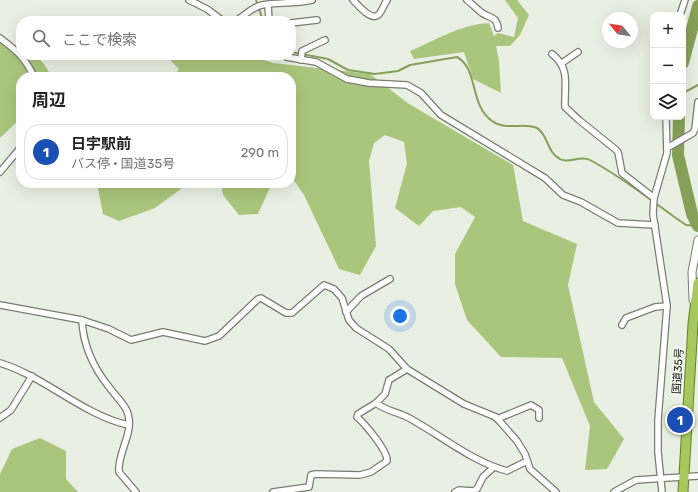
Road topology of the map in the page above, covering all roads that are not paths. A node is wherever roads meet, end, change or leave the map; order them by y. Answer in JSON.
{"nodes":[{"id":1,"x":189,"y":0,"type":"edge"},
{"id":2,"x":312,"y":0,"type":"edge"},
{"id":3,"x":353,"y":0,"type":"edge"},
{"id":4,"x":387,"y":0,"type":"edge"},
{"id":5,"x":467,"y":0,"type":"edge"},
{"id":6,"x":685,"y":0,"type":"edge"},
{"id":7,"x":265,"y":5,"type":"junction"},
{"id":8,"x":681,"y":12,"type":"edge"},
{"id":9,"x":216,"y":16,"type":"edge"},
{"id":10,"x":244,"y":16,"type":"edge"},
{"id":11,"x":268,"y":16,"type":"edge"},
{"id":12,"x":317,"y":20,"type":"dead end"},
{"id":13,"x":296,"y":22,"type":"edge"},
{"id":14,"x":498,"y":28,"type":"dead end"},
{"id":15,"x":0,"y":38,"type":"edge"},
{"id":16,"x":325,"y":40,"type":"dead end"},
{"id":17,"x":16,"y":50,"type":"edge"},
{"id":18,"x":578,"y":52,"type":"dead end"},
{"id":19,"x":552,"y":54,"type":"dead end"},
{"id":20,"x":296,"y":58,"type":"edge"},
{"id":21,"x":301,"y":59,"type":"junction"},
{"id":22,"x":25,"y":60,"type":"edge"},
{"id":23,"x":562,"y":63,"type":"junction"},
{"id":24,"x":32,"y":72,"type":"edge"},
{"id":25,"x":698,"y":102,"type":"edge"},
{"id":26,"x":666,"y":120,"type":"edge"},
{"id":27,"x":669,"y":147,"type":"junction"},
{"id":28,"x":16,"y":153,"type":"edge"},
{"id":29,"x":0,"y":172,"type":"edge"},
{"id":30,"x":654,"y":199,"type":"junction"},
{"id":31,"x":655,"y":225,"type":"junction"},
{"id":32,"x":698,"y":240,"type":"edge"},
{"id":33,"x":390,"y":279,"type":"dead end"},
{"id":34,"x":698,"y":283,"type":"edge"},
{"id":35,"x":0,"y":305,"type":"edge"},
{"id":36,"x":696,"y":305,"type":"edge"},
{"id":37,"x":667,"y":306,"type":"junction"},
{"id":38,"x":346,"y":312,"type":"junction"},
{"id":39,"x":82,"y":320,"type":"junction"},
{"id":40,"x":693,"y":324,"type":"junction"},
{"id":41,"x":622,"y":325,"type":"dead end"},
{"id":42,"x":0,"y":362,"type":"edge"},
{"id":43,"x":407,"y":369,"type":"junction"},
{"id":44,"x":32,"y":376,"type":"junction"},
{"id":45,"x":376,"y":403,"type":"junction"},
{"id":46,"x":0,"y":418,"type":"edge"},
{"id":47,"x":539,"y":418,"type":"dead end"},
{"id":48,"x":497,"y":419,"type":"junction"},
{"id":49,"x":128,"y":425,"type":"junction"},
{"id":50,"x":527,"y":461,"type":"junction"},
{"id":51,"x":494,"y":467,"type":"junction"},
{"id":52,"x":698,"y":476,"type":"edge"},
{"id":53,"x":683,"y":477,"type":"junction"},
{"id":54,"x":660,"y":478,"type":"junction"},
{"id":55,"x":136,"y":492,"type":"edge"},
{"id":56,"x":273,"y":492,"type":"edge"},
{"id":57,"x":454,"y":492,"type":"edge"},
{"id":58,"x":556,"y":492,"type":"edge"},
{"id":59,"x":614,"y":492,"type":"edge"},
{"id":60,"x":662,"y":492,"type":"edge"},
{"id":61,"x":683,"y":492,"type":"edge"}],
"edges":[{"from":1,"to":9,"type":"street"},
{"from":2,"to":7,"type":"street"},
{"from":3,"to":4,"type":"street"},
{"from":5,"to":14,"type":"street"},
{"from":6,"to":8,"type":"street"},
{"from":7,"to":10,"type":"street"},
{"from":7,"to":11,"type":"street"},
{"from":12,"to":13,"type":"street"},
{"from":15,"to":17,"type":"street"},
{"from":16,"to":21,"type":"street"},
{"from":18,"to":23,"type":"street"},
{"from":19,"to":23,"type":"street"},
{"from":20,"to":21,"type":"street"},
{"from":21,"to":31,"type":"street"},
{"from":22,"to":24,"type":"street"},
{"from":23,"to":30,"type":"street"},
{"from":25,"to":27,"type":"street"},
{"from":26,"to":27,"type":"street"},
{"from":27,"to":30,"type":"street"},
{"from":28,"to":29,"type":"street"},
{"from":30,"to":31,"type":"street"},
{"from":31,"to":37,"type":"street"},
{"from":32,"to":40,"type":"street"},
{"from":33,"to":38,"type":"street"},
{"from":34,"to":36,"type":"highway","name":"国道35号"},
{"from":35,"to":39,"type":"street"},
{"from":36,"to":40,"type":"highway","name":"国道35号"},
{"from":37,"to":41,"type":"street"},
{"from":37,"to":54,"type":"street"},
{"from":38,"to":39,"type":"street"},
{"from":38,"to":43,"type":"street"},
{"from":39,"to":49,"type":"street"},
{"from":40,"to":53,"type":"highway","name":"国道35号"},
{"from":42,"to":44,"type":"street"},
{"from":43,"to":45,"type":"street"},
{"from":43,"to":48,"type":"street"},
{"from":44,"to":46,"type":"street"},
{"from":44,"to":49,"type":"street"},
{"from":45,"to":51,"type":"street"},
{"from":45,"to":56,"type":"street"},
{"from":47,"to":48,"type":"street"},
{"from":48,"to":50,"type":"street"},
{"from":49,"to":55,"type":"street"},
{"from":50,"to":51,"type":"street"},
{"from":50,"to":58,"type":"street"},
{"from":51,"to":57,"type":"street"},
{"from":52,"to":53,"type":"street"},
{"from":53,"to":54,"type":"street"},
{"from":53,"to":61,"type":"highway","name":"国道35号"},
{"from":54,"to":59,"type":"street"},
{"from":54,"to":60,"type":"street"}]}
